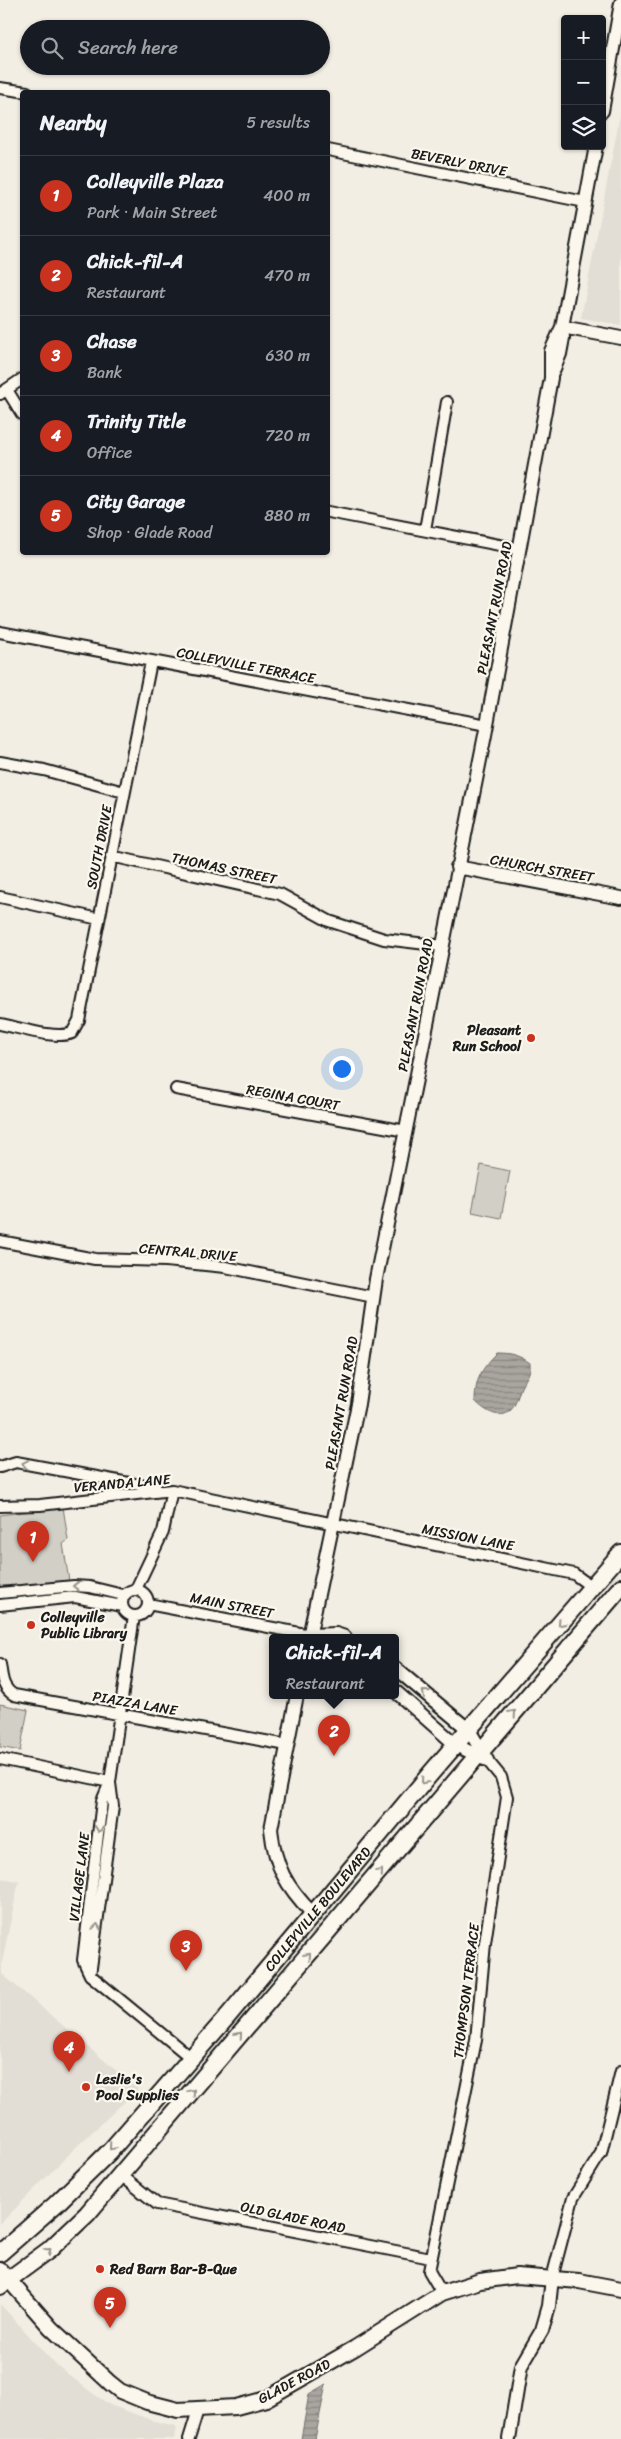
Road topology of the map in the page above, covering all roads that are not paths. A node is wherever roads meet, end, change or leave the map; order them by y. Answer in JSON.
{"nodes":[{"id":1,"x":621,"y":3,"type":"edge"},
{"id":2,"x":0,"y":88,"type":"edge"},
{"id":3,"x":20,"y":91,"type":"edge"},
{"id":4,"x":603,"y":105,"type":"edge"},
{"id":5,"x":330,"y":150,"type":"edge"},
{"id":6,"x":595,"y":150,"type":"edge"},
{"id":7,"x":585,"y":202,"type":"junction"},
{"id":8,"x":562,"y":327,"type":"junction"},
{"id":9,"x":621,"y":338,"type":"edge"},
{"id":10,"x":20,"y":380,"type":"edge"},
{"id":11,"x":4,"y":392,"type":"edge"},
{"id":12,"x":447,"y":402,"type":"dead end"},
{"id":13,"x":20,"y":412,"type":"edge"},
{"id":14,"x":330,"y":512,"type":"edge"},
{"id":15,"x":425,"y":530,"type":"junction"},
{"id":16,"x":520,"y":549,"type":"junction"},
{"id":17,"x":0,"y":632,"type":"edge"},
{"id":18,"x":151,"y":662,"type":"junction"},
{"id":19,"x":487,"y":725,"type":"junction"},
{"id":20,"x":0,"y":762,"type":"edge"},
{"id":21,"x":124,"y":792,"type":"junction"},
{"id":22,"x":111,"y":856,"type":"junction"},
{"id":23,"x":458,"y":867,"type":"junction"},
{"id":24,"x":0,"y":897,"type":"edge"},
{"id":25,"x":621,"y":898,"type":"edge"},
{"id":26,"x":99,"y":919,"type":"junction"},
{"id":27,"x":443,"y":946,"type":"junction"},
{"id":28,"x":0,"y":1024,"type":"edge"},
{"id":29,"x":176,"y":1089,"type":"dead end"},
{"id":30,"x":406,"y":1131,"type":"junction"},
{"id":31,"x":0,"y":1241,"type":"edge"},
{"id":32,"x":374,"y":1297,"type":"junction"},
{"id":33,"x":0,"y":1467,"type":"edge"},
{"id":34,"x":172,"y":1490,"type":"junction"},
{"id":35,"x":0,"y":1506,"type":"edge"},
{"id":36,"x":333,"y":1525,"type":"junction"},
{"id":37,"x":621,"y":1553,"type":"edge"},
{"id":38,"x":621,"y":1587,"type":"edge"},
{"id":39,"x":593,"y":1588,"type":"junction"},
{"id":40,"x":136,"y":1589,"type":"junction"},
{"id":41,"x":0,"y":1593,"type":"edge"},
{"id":42,"x":124,"y":1595,"type":"junction"},
{"id":43,"x":608,"y":1603,"type":"junction"},
{"id":44,"x":148,"y":1604,"type":"junction"},
{"id":45,"x":0,"y":1605,"type":"edge"},
{"id":46,"x":122,"y":1606,"type":"junction"},
{"id":47,"x":134,"y":1616,"type":"junction"},
{"id":48,"x":301,"y":1634,"type":"edge"},
{"id":49,"x":311,"y":1634,"type":"edge"},
{"id":50,"x":0,"y":1664,"type":"edge"},
{"id":51,"x":399,"y":1671,"type":"edge"},
{"id":52,"x":399,"y":1694,"type":"edge"},
{"id":53,"x":297,"y":1699,"type":"edge"},
{"id":54,"x":121,"y":1714,"type":"junction"},
{"id":55,"x":468,"y":1730,"type":"junction"},
{"id":56,"x":456,"y":1744,"type":"junction"},
{"id":57,"x":287,"y":1745,"type":"junction"},
{"id":58,"x":482,"y":1756,"type":"junction"},
{"id":59,"x":0,"y":1759,"type":"edge"},
{"id":60,"x":110,"y":1782,"type":"junction"},
{"id":61,"x":312,"y":1913,"type":"junction"},
{"id":62,"x":191,"y":2058,"type":"junction"},
{"id":63,"x":621,"y":2072,"type":"edge"},
{"id":64,"x":121,"y":2175,"type":"junction"},
{"id":65,"x":0,"y":2253,"type":"edge"},
{"id":66,"x":431,"y":2258,"type":"junction"},
{"id":67,"x":552,"y":2278,"type":"junction"},
{"id":68,"x":3,"y":2279,"type":"edge"},
{"id":69,"x":621,"y":2289,"type":"edge"},
{"id":70,"x":442,"y":2293,"type":"junction"},
{"id":71,"x":198,"y":2410,"type":"junction"},
{"id":72,"x":189,"y":2439,"type":"edge"},
{"id":73,"x":509,"y":2439,"type":"edge"}],
"edges":[{"from":1,"to":4,"type":"street"},
{"from":2,"to":3,"type":"street"},
{"from":5,"to":7,"type":"street","name":"BEVERLY DRIVE"},
{"from":6,"to":7,"type":"street","name":"PLEASANT RUN ROAD"},
{"from":7,"to":8,"type":"street","name":"PLEASANT RUN ROAD"},
{"from":8,"to":9,"type":"street"},
{"from":8,"to":16,"type":"street","name":"PLEASANT RUN ROAD"},
{"from":10,"to":11,"type":"street"},
{"from":11,"to":13,"type":"street"},
{"from":12,"to":15,"type":"street"},
{"from":14,"to":15,"type":"street"},
{"from":15,"to":16,"type":"street"},
{"from":16,"to":19,"type":"street","name":"PLEASANT RUN ROAD"},
{"from":17,"to":18,"type":"street","name":"COLLEYVILLE TERRACE"},
{"from":18,"to":19,"type":"street","name":"COLLEYVILLE TERRACE"},
{"from":18,"to":21,"type":"street","name":"SOUTH DRIVE"},
{"from":19,"to":23,"type":"street","name":"PLEASANT RUN ROAD"},
{"from":20,"to":21,"type":"street"},
{"from":21,"to":22,"type":"street","name":"SOUTH DRIVE"},
{"from":22,"to":26,"type":"street","name":"SOUTH DRIVE"},
{"from":22,"to":27,"type":"street","name":"THOMAS STREET"},
{"from":23,"to":25,"type":"street","name":"CHURCH STREET"},
{"from":23,"to":27,"type":"street","name":"PLEASANT RUN ROAD"},
{"from":24,"to":26,"type":"street"},
{"from":26,"to":28,"type":"street","name":"SOUTH DRIVE"},
{"from":27,"to":30,"type":"street","name":"PLEASANT RUN ROAD"},
{"from":29,"to":30,"type":"street","name":"REGINA COURT"},
{"from":30,"to":32,"type":"street","name":"PLEASANT RUN ROAD"},
{"from":31,"to":32,"type":"street","name":"CENTRAL DRIVE"},
{"from":32,"to":36,"type":"street","name":"PLEASANT RUN ROAD"},
{"from":34,"to":33,"type":"street","one_way":true},
{"from":34,"to":35,"type":"street","name":"VERANDA LANE"},
{"from":34,"to":36,"type":"street","name":"VERANDA LANE"},
{"from":34,"to":40,"type":"street"},
{"from":36,"to":39,"type":"street","name":"MISSION LANE"},
{"from":36,"to":49,"type":"street","name":"PLEASANT RUN ROAD"},
{"from":37,"to":39,"type":"main road","name":"COLLEYVILLE BOULEVARD"},
{"from":38,"to":43,"type":"main road","name":"COLLEYVILLE BOULEVARD"},
{"from":39,"to":43,"type":"main road"},
{"from":39,"to":55,"type":"main road","name":"COLLEYVILLE BOULEVARD","one_way":true},
{"from":40,"to":42,"type":"street"},
{"from":40,"to":44,"type":"street"},
{"from":42,"to":41,"type":"street","one_way":true},
{"from":42,"to":46,"type":"street"},
{"from":58,"to":43,"type":"main road","name":"COLLEYVILLE BOULEVARD","one_way":true},
{"from":44,"to":47,"type":"street"},
{"from":44,"to":48,"type":"street","name":"MAIN STREET"},
{"from":45,"to":46,"type":"street"},
{"from":46,"to":47,"type":"street"},
{"from":47,"to":54,"type":"street","name":"VILLAGE LANE"},
{"from":50,"to":54,"type":"street","name":"PIAZZA LANE"},
{"from":55,"to":51,"type":"street","one_way":true},
{"from":52,"to":56,"type":"street"},
{"from":53,"to":57,"type":"street"},
{"from":54,"to":57,"type":"street","name":"PIAZZA LANE"},
{"from":54,"to":60,"type":"street","name":"VILLAGE LANE"},
{"from":55,"to":56,"type":"main road","name":"COLLEYVILLE BOULEVARD"},
{"from":55,"to":58,"type":"street"},
{"from":56,"to":58,"type":"street"},
{"from":56,"to":61,"type":"main road","name":"COLLEYVILLE BOULEVARD","one_way":true},
{"from":57,"to":61,"type":"street"},
{"from":64,"to":58,"type":"main road","name":"COLLEYVILLE BOULEVARD","one_way":true},
{"from":58,"to":66,"type":"street","name":"THOMPSON TERRACE"},
{"from":59,"to":60,"type":"street"},
{"from":60,"to":62,"type":"street","name":"VILLAGE LANE"},
{"from":61,"to":62,"type":"main road","name":"COLLEYVILLE BOULEVARD"},
{"from":62,"to":65,"type":"main road","name":"COLLEYVILLE BOULEVARD","one_way":true},
{"from":63,"to":67,"type":"street"},
{"from":64,"to":66,"type":"street","name":"OLD GLADE ROAD"},
{"from":68,"to":64,"type":"main road","name":"COLLEYVILLE BOULEVARD","one_way":true},
{"from":66,"to":70,"type":"street"},
{"from":67,"to":69,"type":"main road","name":"GLADE ROAD"},
{"from":67,"to":70,"type":"main road","name":"GLADE ROAD"},
{"from":67,"to":73,"type":"street"},
{"from":68,"to":71,"type":"main road","name":"GLADE ROAD"},
{"from":70,"to":71,"type":"main road","name":"GLADE ROAD"},
{"from":71,"to":72,"type":"street"}]}
